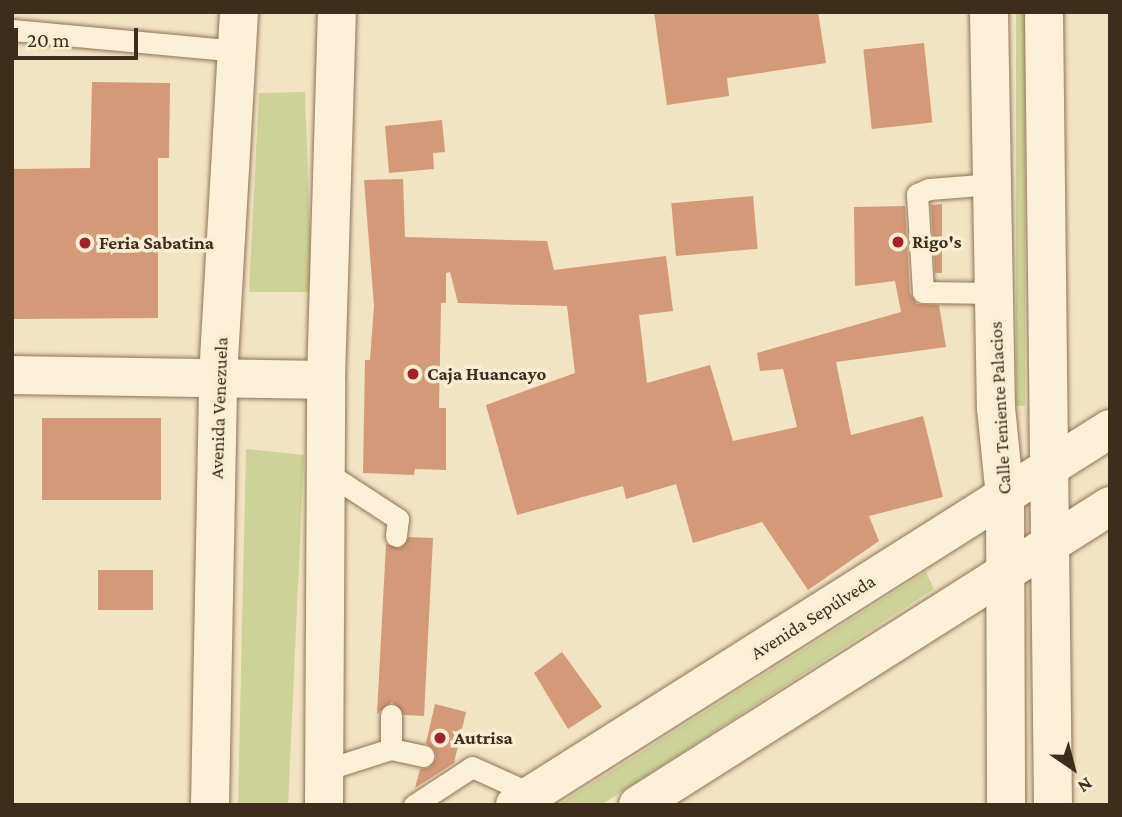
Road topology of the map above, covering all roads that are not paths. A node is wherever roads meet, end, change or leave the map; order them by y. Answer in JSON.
{"nodes":[{"id":1,"x":239,"y":12,"type":"edge"},
{"id":2,"x":337,"y":12,"type":"edge"},
{"id":3,"x":989,"y":12,"type":"edge"},
{"id":4,"x":1044,"y":12,"type":"edge"},
{"id":5,"x":12,"y":30,"type":"edge"},
{"id":6,"x":238,"y":51,"type":"junction"},
{"id":7,"x":993,"y":184,"type":"junction"},
{"id":8,"x":995,"y":293,"type":"junction"},
{"id":9,"x":12,"y":375,"type":"edge"},
{"id":10,"x":218,"y":377,"type":"junction"},
{"id":11,"x":326,"y":380,"type":"junction"},
{"id":12,"x":1110,"y":429,"type":"edge"},
{"id":13,"x":1051,"y":466,"type":"junction"},
{"id":14,"x":326,"y":472,"type":"junction"},
{"id":15,"x":1004,"y":497,"type":"junction"},
{"id":16,"x":1110,"y":506,"type":"edge"},
{"id":17,"x":396,"y":536,"type":"dead end"},
{"id":18,"x":1053,"y":540,"type":"junction"},
{"id":19,"x":1005,"y":571,"type":"junction"},
{"id":20,"x":391,"y":715,"type":"dead end"},
{"id":21,"x":391,"y":749,"type":"junction"},
{"id":22,"x":423,"y":756,"type":"dead end"},
{"id":23,"x":324,"y":787,"type":"edge"},
{"id":24,"x":529,"y":801,"type":"edge"},
{"id":25,"x":210,"y":805,"type":"edge"},
{"id":26,"x":414,"y":805,"type":"edge"},
{"id":27,"x":638,"y":805,"type":"edge"},
{"id":28,"x":1006,"y":805,"type":"edge"},
{"id":29,"x":1053,"y":805,"type":"edge"}],
"edges":[{"from":1,"to":6,"type":"street","name":"Avenida Venezuela"},
{"from":2,"to":11,"type":"street"},
{"from":3,"to":7,"type":"street","name":"Calle Teniente Palacios"},
{"from":4,"to":13,"type":"street"},
{"from":5,"to":6,"type":"lane"},
{"from":6,"to":10,"type":"street","name":"Avenida Venezuela"},
{"from":7,"to":8,"type":"street","name":"Calle Teniente Palacios"},
{"from":7,"to":8,"type":"lane"},
{"from":8,"to":15,"type":"street","name":"Calle Teniente Palacios"},
{"from":9,"to":10,"type":"street"},
{"from":10,"to":11,"type":"street"},
{"from":10,"to":25,"type":"street","name":"Avenida Venezuela"},
{"from":11,"to":14,"type":"street"},
{"from":12,"to":13,"type":"street","name":"Avenida Sepúlveda"},
{"from":13,"to":15,"type":"street","name":"Avenida Sepúlveda"},
{"from":13,"to":18,"type":"street"},
{"from":14,"to":17,"type":"lane"},
{"from":14,"to":23,"type":"street"},
{"from":15,"to":19,"type":"street","name":"Calle Teniente Palacios"},
{"from":15,"to":24,"type":"street","name":"Avenida Sepúlveda"},
{"from":16,"to":18,"type":"street"},
{"from":18,"to":19,"type":"street"},
{"from":18,"to":29,"type":"street"},
{"from":19,"to":27,"type":"street"},
{"from":19,"to":28,"type":"street","name":"Calle Teniente Palacios"},
{"from":20,"to":21,"type":"lane"},
{"from":21,"to":22,"type":"lane"},
{"from":21,"to":23,"type":"lane"},
{"from":24,"to":26,"type":"lane"}]}
